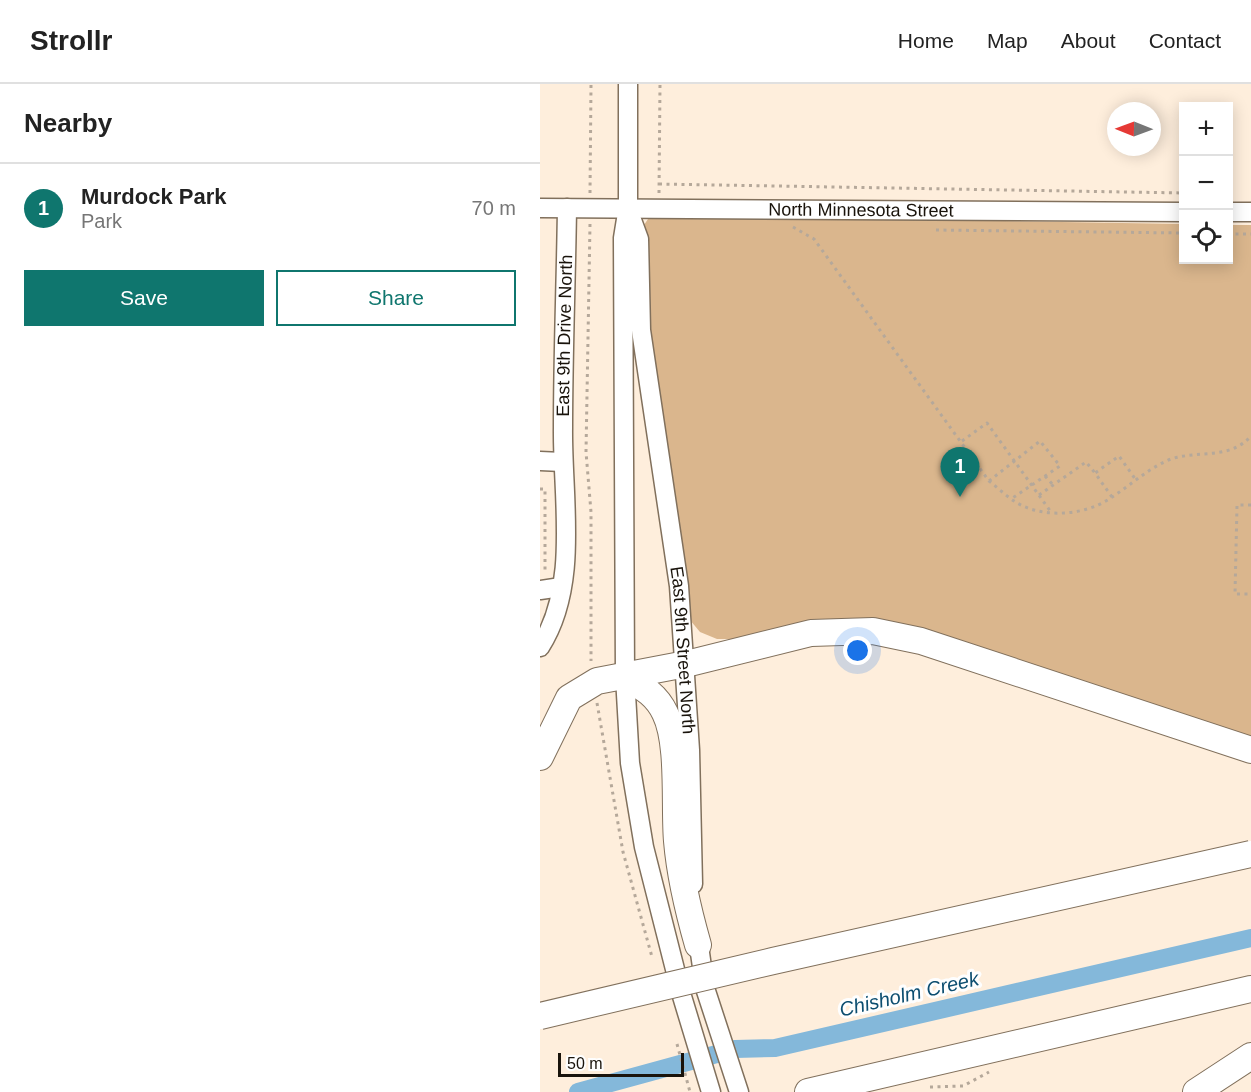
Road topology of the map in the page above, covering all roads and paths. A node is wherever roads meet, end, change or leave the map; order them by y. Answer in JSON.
{"nodes":[{"id":1,"x":591,"y":84,"type":"edge"},
{"id":2,"x":628,"y":84,"type":"edge"},
{"id":3,"x":660,"y":84,"type":"edge"},
{"id":4,"x":659,"y":184,"type":"junction"},
{"id":5,"x":1179,"y":193,"type":"edge"},
{"id":6,"x":628,"y":207,"type":"junction"},
{"id":7,"x":659,"y":207,"type":"junction"},
{"id":8,"x":540,"y":208,"type":"edge"},
{"id":9,"x":567,"y":208,"type":"junction"},
{"id":10,"x":590,"y":208,"type":"junction"},
{"id":11,"x":1179,"y":212,"type":"edge"},
{"id":12,"x":1233,"y":212,"type":"edge"},
{"id":13,"x":1251,"y":212,"type":"edge"},
{"id":14,"x":793,"y":227,"type":"dead end"},
{"id":15,"x":1233,"y":234,"type":"edge"},
{"id":16,"x":1251,"y":234,"type":"edge"},
{"id":17,"x":1251,"y":436,"type":"edge"},
{"id":18,"x":961,"y":442,"type":"junction"},
{"id":19,"x":1014,"y":460,"type":"junction"},
{"id":20,"x":540,"y":461,"type":"edge"},
{"id":21,"x":562,"y":462,"type":"junction"},
{"id":22,"x":1095,"y":473,"type":"junction"},
{"id":23,"x":1045,"y":476,"type":"junction"},
{"id":24,"x":1136,"y":480,"type":"junction"},
{"id":25,"x":989,"y":481,"type":"junction"},
{"id":26,"x":1032,"y":485,"type":"junction"},
{"id":27,"x":1053,"y":485,"type":"junction"},
{"id":28,"x":540,"y":489,"type":"edge"},
{"id":29,"x":1039,"y":495,"type":"junction"},
{"id":30,"x":1112,"y":497,"type":"junction"},
{"id":31,"x":1011,"y":499,"type":"junction"},
{"id":32,"x":1251,"y":505,"type":"edge"},
{"id":33,"x":1052,"y":513,"type":"junction"},
{"id":34,"x":542,"y":582,"type":"edge"},
{"id":35,"x":561,"y":586,"type":"junction"},
{"id":36,"x":1251,"y":594,"type":"edge"},
{"id":37,"x":540,"y":647,"type":"edge"},
{"id":38,"x":686,"y":664,"type":"junction"},
{"id":39,"x":625,"y":677,"type":"junction"},
{"id":40,"x":595,"y":683,"type":"junction"},
{"id":41,"x":1251,"y":750,"type":"edge"},
{"id":42,"x":540,"y":757,"type":"edge"},
{"id":43,"x":1251,"y":854,"type":"edge"},
{"id":44,"x":698,"y":945,"type":"junction"},
{"id":45,"x":654,"y":963,"type":"dead end"},
{"id":46,"x":1251,"y":989,"type":"edge"},
{"id":47,"x":540,"y":1016,"type":"edge"},
{"id":48,"x":675,"y":1040,"type":"dead end"},
{"id":49,"x":1251,"y":1056,"type":"edge"},
{"id":50,"x":690,"y":1092,"type":"edge"},
{"id":51,"x":711,"y":1092,"type":"edge"},
{"id":52,"x":739,"y":1092,"type":"edge"},
{"id":53,"x":808,"y":1092,"type":"edge"},
{"id":54,"x":1196,"y":1092,"type":"edge"}],
"edges":[{"from":1,"to":10,"type":"path"},
{"from":2,"to":6,"type":"street","name":"East 9th Street North"},
{"from":3,"to":4,"type":"path"},
{"from":4,"to":5,"type":"path"},
{"from":4,"to":7,"type":"path"},
{"from":6,"to":7,"type":"street","name":"North Minnesota Street"},
{"from":6,"to":10,"type":"street","name":"North Minnesota Street"},
{"from":6,"to":38,"type":"street","name":"East 9th Street North"},
{"from":6,"to":39,"type":"street","name":"East 9th Street North"},
{"from":7,"to":11,"type":"street","name":"North Minnesota Street"},
{"from":8,"to":9,"type":"street","name":"North Minnesota Street"},
{"from":9,"to":10,"type":"street","name":"North Minnesota Street"},
{"from":9,"to":21,"type":"street","name":"East 9th Drive North"},
{"from":10,"to":40,"type":"path"},
{"from":12,"to":13,"type":"street"},
{"from":14,"to":18,"type":"path"},
{"from":15,"to":16,"type":"path"},
{"from":17,"to":24,"type":"path"},
{"from":18,"to":19,"type":"path"},
{"from":18,"to":25,"type":"path"},
{"from":19,"to":23,"type":"path"},
{"from":19,"to":25,"type":"path"},
{"from":19,"to":26,"type":"path"},
{"from":20,"to":21,"type":"street"},
{"from":21,"to":35,"type":"street","name":"East 9th Drive North"},
{"from":22,"to":24,"type":"path"},
{"from":22,"to":27,"type":"path"},
{"from":22,"to":30,"type":"path"},
{"from":23,"to":26,"type":"path"},
{"from":23,"to":27,"type":"path"},
{"from":24,"to":30,"type":"path"},
{"from":25,"to":31,"type":"path"},
{"from":26,"to":29,"type":"path"},
{"from":26,"to":31,"type":"path"},
{"from":27,"to":29,"type":"path"},
{"from":28,"to":34,"type":"path"},
{"from":29,"to":33,"type":"path"},
{"from":30,"to":33,"type":"path"},
{"from":31,"to":33,"type":"path"},
{"from":32,"to":36,"type":"path"},
{"from":34,"to":35,"type":"street"},
{"from":35,"to":37,"type":"street","name":"East 9th Drive North"},
{"from":38,"to":39,"type":"highway"},
{"from":38,"to":41,"type":"highway"},
{"from":38,"to":44,"type":"street","name":"East 9th Street North"},
{"from":39,"to":40,"type":"highway"},
{"from":39,"to":44,"type":"highway"},
{"from":39,"to":51,"type":"street","name":"East 9th Street North"},
{"from":40,"to":42,"type":"highway"},
{"from":40,"to":45,"type":"path"},
{"from":43,"to":47,"type":"highway","bridge":true},
{"from":44,"to":52,"type":"street","name":"East 9th Street North"},
{"from":46,"to":53,"type":"highway"},
{"from":48,"to":50,"type":"path"},
{"from":49,"to":54,"type":"highway"}]}
